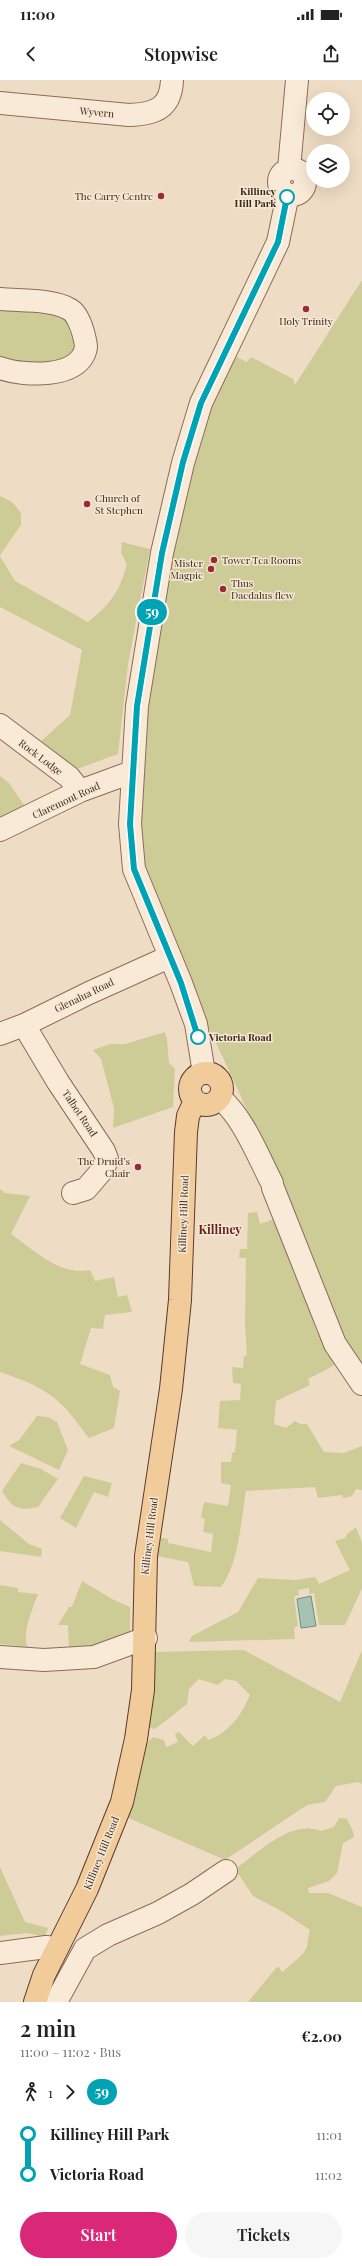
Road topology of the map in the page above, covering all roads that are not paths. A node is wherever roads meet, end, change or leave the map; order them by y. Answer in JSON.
{"nodes":[{"id":1,"x":172,"y":80,"type":"edge"},
{"id":2,"x":296,"y":80,"type":"edge"},
{"id":3,"x":0,"y":103,"type":"edge"},
{"id":4,"x":0,"y":299,"type":"edge"},
{"id":5,"x":0,"y":368,"type":"edge"},
{"id":6,"x":0,"y":726,"type":"edge"},
{"id":7,"x":132,"y":772,"type":"junction"},
{"id":8,"x":80,"y":791,"type":"junction"},
{"id":9,"x":0,"y":830,"type":"edge"},
{"id":10,"x":169,"y":957,"type":"junction"},
{"id":11,"x":24,"y":1025,"type":"junction"},
{"id":12,"x":0,"y":1034,"type":"edge"},
{"id":13,"x":204,"y":1073,"type":"junction"},
{"id":14,"x":220,"y":1098,"type":"junction"},
{"id":15,"x":195,"y":1101,"type":"junction"},
{"id":16,"x":73,"y":1192,"type":"dead end"},
{"id":17,"x":362,"y":1384,"type":"edge"},
{"id":18,"x":146,"y":1638,"type":"junction"},
{"id":19,"x":0,"y":1657,"type":"edge"},
{"id":20,"x":226,"y":1871,"type":"dead end"},
{"id":21,"x":57,"y":1948,"type":"junction"},
{"id":22,"x":0,"y":1952,"type":"edge"},
{"id":23,"x":35,"y":2002,"type":"edge"},
{"id":24,"x":56,"y":2002,"type":"edge"}],
"edges":[{"from":1,"to":3,"type":"street","name":"Wyvern"},
{"from":2,"to":7,"type":"street"},
{"from":4,"to":5,"type":"street"},
{"from":6,"to":8,"type":"street","name":"Rock Lodge"},
{"from":7,"to":8,"type":"street","name":"Claremont Road"},
{"from":7,"to":10,"type":"street"},
{"from":8,"to":9,"type":"street","name":"Claremont Road"},
{"from":10,"to":11,"type":"street","name":"Glenalua Road"},
{"from":10,"to":13,"type":"street"},
{"from":11,"to":12,"type":"street","name":"Glenalua Road"},
{"from":11,"to":16,"type":"street","name":"Talbot Road"},
{"from":13,"to":14,"type":"main road"},
{"from":13,"to":15,"type":"main road"},
{"from":14,"to":15,"type":"main road"},
{"from":14,"to":17,"type":"street"},
{"from":15,"to":18,"type":"main road","name":"Killiney Hill Road"},
{"from":18,"to":19,"type":"street"},
{"from":18,"to":21,"type":"main road","name":"Killiney Hill Road"},
{"from":20,"to":24,"type":"street"},
{"from":21,"to":22,"type":"street"},
{"from":21,"to":23,"type":"main road","name":"Killiney Hill Road"}]}
